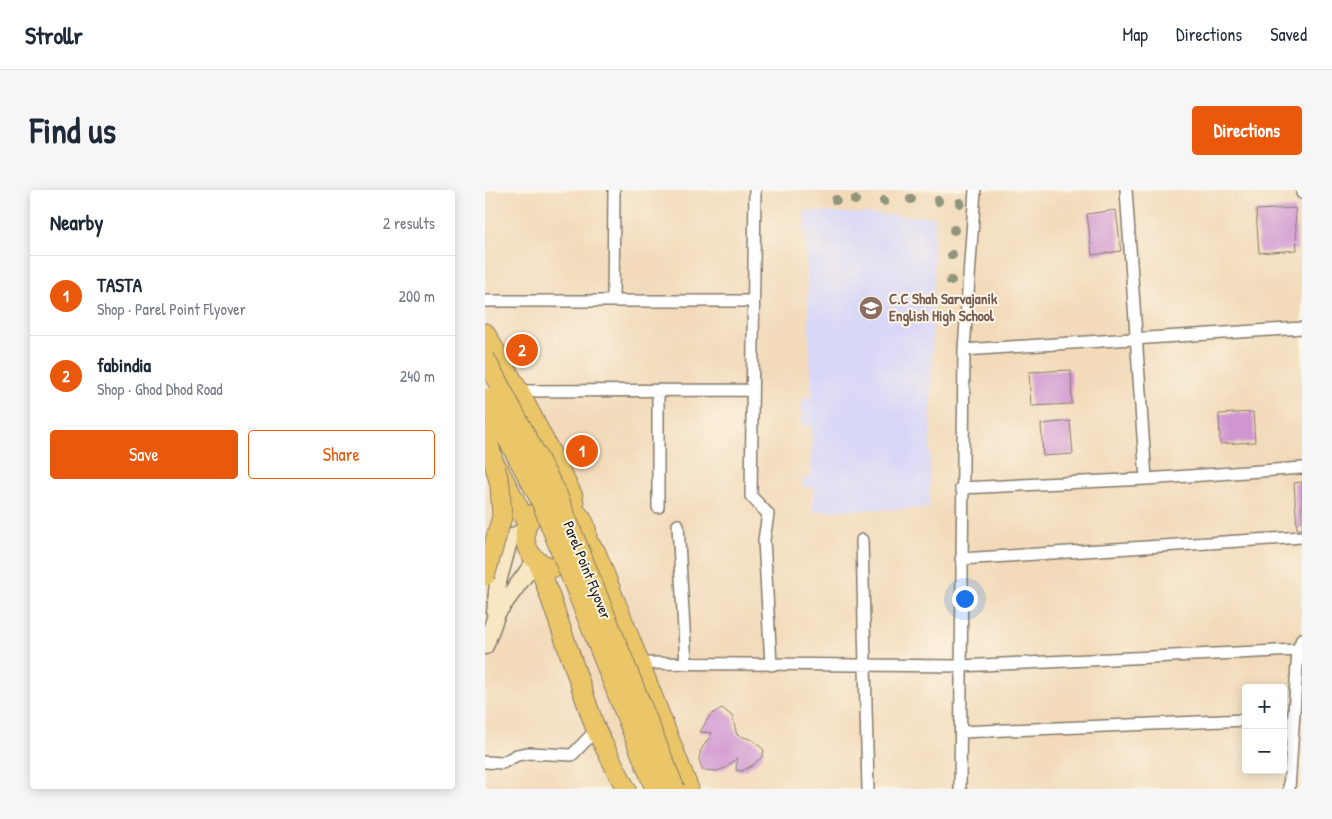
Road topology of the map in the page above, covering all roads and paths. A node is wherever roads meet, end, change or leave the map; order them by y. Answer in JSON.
{"nodes":[{"id":1,"x":614,"y":190,"type":"edge"},
{"id":2,"x":755,"y":190,"type":"edge"},
{"id":3,"x":975,"y":190,"type":"edge"},
{"id":4,"x":1126,"y":190,"type":"edge"},
{"id":5,"x":613,"y":300,"type":"junction"},
{"id":6,"x":485,"y":301,"type":"edge"},
{"id":7,"x":753,"y":301,"type":"junction"},
{"id":8,"x":1302,"y":328,"type":"edge"},
{"id":9,"x":485,"y":333,"type":"edge"},
{"id":10,"x":1136,"y":339,"type":"junction"},
{"id":11,"x":964,"y":350,"type":"junction"},
{"id":12,"x":485,"y":358,"type":"edge"},
{"id":13,"x":514,"y":383,"type":"junction"},
{"id":14,"x":658,"y":390,"type":"junction"},
{"id":15,"x":752,"y":390,"type":"junction"},
{"id":16,"x":485,"y":398,"type":"edge"},
{"id":17,"x":485,"y":408,"type":"edge"},
{"id":18,"x":485,"y":430,"type":"edge"},
{"id":19,"x":485,"y":442,"type":"edge"},
{"id":20,"x":1302,"y":468,"type":"edge"},
{"id":21,"x":1146,"y":479,"type":"junction"},
{"id":22,"x":961,"y":488,"type":"junction"},
{"id":23,"x":658,"y":507,"type":"dead end"},
{"id":24,"x":575,"y":511,"type":"junction"},
{"id":25,"x":678,"y":525,"type":"dead end"},
{"id":26,"x":527,"y":527,"type":"junction"},
{"id":27,"x":1302,"y":537,"type":"edge"},
{"id":28,"x":862,"y":540,"type":"dead end"},
{"id":29,"x":587,"y":541,"type":"junction"},
{"id":30,"x":961,"y":559,"type":"junction"},
{"id":31,"x":537,"y":561,"type":"junction"},
{"id":32,"x":485,"y":576,"type":"edge"},
{"id":33,"x":495,"y":618,"type":"junction"},
{"id":34,"x":1300,"y":644,"type":"edge"},
{"id":35,"x":485,"y":646,"type":"edge"},
{"id":36,"x":639,"y":663,"type":"junction"},
{"id":37,"x":686,"y":664,"type":"junction"},
{"id":38,"x":771,"y":665,"type":"junction"},
{"id":39,"x":865,"y":666,"type":"junction"},
{"id":40,"x":959,"y":666,"type":"junction"},
{"id":41,"x":1289,"y":718,"type":"edge"},
{"id":42,"x":1242,"y":720,"type":"edge"},
{"id":43,"x":596,"y":730,"type":"junction"},
{"id":44,"x":961,"y":732,"type":"junction"},
{"id":45,"x":1297,"y":735,"type":"edge"},
{"id":46,"x":485,"y":762,"type":"edge"},
{"id":47,"x":626,"y":789,"type":"edge"},
{"id":48,"x":655,"y":789,"type":"edge"},
{"id":49,"x":675,"y":789,"type":"edge"},
{"id":50,"x":689,"y":789,"type":"edge"},
{"id":51,"x":868,"y":789,"type":"edge"},
{"id":52,"x":960,"y":789,"type":"edge"},
{"id":53,"x":1289,"y":789,"type":"edge"}],
"edges":[{"from":1,"to":5,"type":"street"},
{"from":2,"to":7,"type":"street"},
{"from":3,"to":11,"type":"street"},
{"from":4,"to":10,"type":"street"},
{"from":5,"to":6,"type":"street"},
{"from":5,"to":7,"type":"street"},
{"from":7,"to":15,"type":"street"},
{"from":8,"to":10,"type":"street"},
{"from":9,"to":13,"type":"main road"},
{"from":10,"to":11,"type":"street"},
{"from":10,"to":21,"type":"street"},
{"from":11,"to":22,"type":"street"},
{"from":12,"to":49,"type":"main road","name":"Parel Point Flyover","bridge":true},
{"from":13,"to":14,"type":"street"},
{"from":13,"to":17,"type":"main road"},
{"from":13,"to":24,"type":"main road"},
{"from":14,"to":15,"type":"street"},
{"from":14,"to":23,"type":"street"},
{"from":15,"to":38,"type":"street"},
{"from":16,"to":48,"type":"main road","name":"Parel Point Flyover","bridge":true},
{"from":18,"to":32,"type":"main road","bridge":true},
{"from":19,"to":26,"type":"main road"},
{"from":20,"to":21,"type":"street"},
{"from":21,"to":22,"type":"street"},
{"from":22,"to":30,"type":"street"},
{"from":24,"to":26,"type":"main road"},
{"from":24,"to":29,"type":"main road"},
{"from":25,"to":37,"type":"street"},
{"from":26,"to":31,"type":"main road"},
{"from":26,"to":33,"type":"main road"},
{"from":27,"to":30,"type":"street"},
{"from":28,"to":39,"type":"street"},
{"from":29,"to":31,"type":"main road"},
{"from":29,"to":36,"type":"main road"},
{"from":30,"to":40,"type":"street"},
{"from":31,"to":33,"type":"main road"},
{"from":31,"to":43,"type":"main road"},
{"from":33,"to":35,"type":"main road"},
{"from":34,"to":40,"type":"street"},
{"from":34,"to":41,"type":"street"},
{"from":36,"to":37,"type":"street"},
{"from":36,"to":50,"type":"main road"},
{"from":37,"to":38,"type":"street"},
{"from":38,"to":39,"type":"street"},
{"from":39,"to":40,"type":"street"},
{"from":39,"to":51,"type":"street"},
{"from":40,"to":44,"type":"street"},
{"from":41,"to":45,"type":"street"},
{"from":42,"to":44,"type":"street"},
{"from":43,"to":46,"type":"street"},
{"from":43,"to":47,"type":"main road"},
{"from":44,"to":52,"type":"street"},
{"from":45,"to":53,"type":"street"}]}
